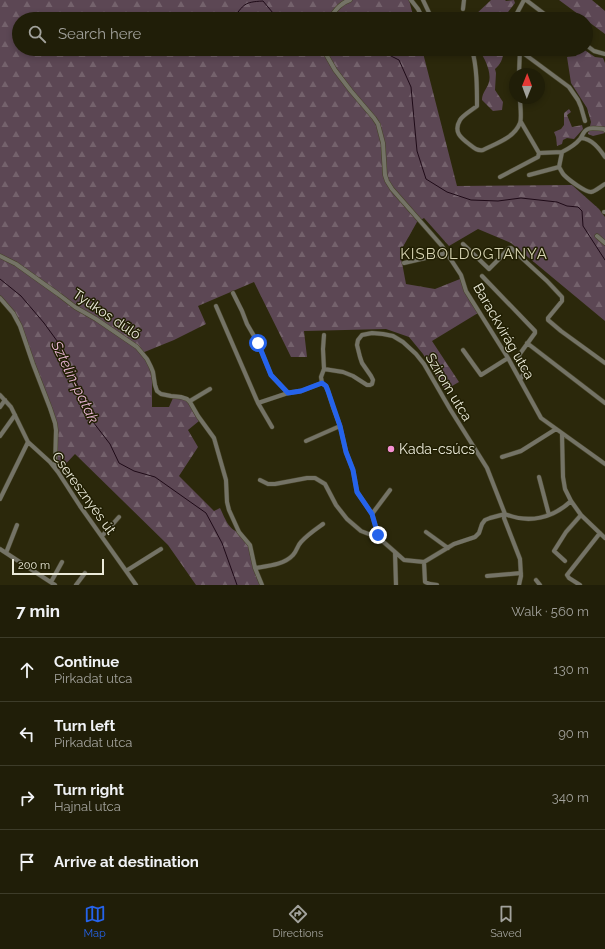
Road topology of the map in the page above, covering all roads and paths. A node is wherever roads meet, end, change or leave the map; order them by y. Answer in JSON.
{"nodes":[{"id":1,"x":350,"y":0,"type":"edge"},
{"id":2,"x":411,"y":0,"type":"edge"},
{"id":3,"x":423,"y":0,"type":"edge"},
{"id":4,"x":464,"y":0,"type":"edge"},
{"id":5,"x":525,"y":0,"type":"edge"},
{"id":6,"x":463,"y":8,"type":"dead end"},
{"id":7,"x":334,"y":12,"type":"edge"},
{"id":8,"x":420,"y":12,"type":"edge"},
{"id":9,"x":429,"y":12,"type":"edge"},
{"id":10,"x":518,"y":12,"type":"edge"},
{"id":11,"x":542,"y":12,"type":"edge"},
{"id":12,"x":593,"y":50,"type":"edge"},
{"id":13,"x":605,"y":54,"type":"edge"},
{"id":14,"x":327,"y":56,"type":"edge"},
{"id":15,"x":474,"y":56,"type":"edge"},
{"id":16,"x":520,"y":56,"type":"edge"},
{"id":17,"x":528,"y":56,"type":"edge"},
{"id":18,"x":519,"y":68,"type":"edge"},
{"id":19,"x":520,"y":104,"type":"edge"},
{"id":20,"x":585,"y":121,"type":"dead end"},
{"id":21,"x":521,"y":122,"type":"junction"},
{"id":22,"x":605,"y":130,"type":"edge"},
{"id":23,"x":581,"y":138,"type":"junction"},
{"id":24,"x":562,"y":152,"type":"junction"},
{"id":25,"x":539,"y":153,"type":"junction"},
{"id":26,"x":605,"y":157,"type":"edge"},
{"id":27,"x":559,"y":167,"type":"junction"},
{"id":28,"x":529,"y":175,"type":"dead end"},
{"id":29,"x":500,"y":177,"type":"dead end"},
{"id":30,"x":605,"y":184,"type":"edge"},
{"id":31,"x":597,"y":236,"type":"dead end"},
{"id":32,"x":605,"y":243,"type":"edge"},
{"id":33,"x":463,"y":244,"type":"dead end"},
{"id":34,"x":447,"y":253,"type":"junction"},
{"id":35,"x":0,"y":256,"type":"edge"},
{"id":36,"x":404,"y":263,"type":"dead end"},
{"id":37,"x":482,"y":276,"type":"dead end"},
{"id":38,"x":233,"y":292,"type":"dead end"},
{"id":39,"x":0,"y":298,"type":"edge"},
{"id":40,"x":216,"y":306,"type":"dead end"},
{"id":41,"x":324,"y":335,"type":"dead end"},
{"id":42,"x":527,"y":343,"type":"junction"},
{"id":43,"x":463,"y":350,"type":"dead end"},
{"id":44,"x":508,"y":358,"type":"junction"},
{"id":45,"x":605,"y":363,"type":"edge"},
{"id":46,"x":324,"y":369,"type":"junction"},
{"id":47,"x":520,"y":380,"type":"junction"},
{"id":48,"x":322,"y":383,"type":"junction"},
{"id":49,"x":210,"y":389,"type":"dead end"},
{"id":50,"x":288,"y":393,"type":"junction"},
{"id":51,"x":0,"y":395,"type":"edge"},
{"id":52,"x":5,"y":400,"type":"junction"},
{"id":53,"x":190,"y":401,"type":"junction"},
{"id":54,"x":258,"y":403,"type":"junction"},
{"id":55,"x":605,"y":403,"type":"edge"},
{"id":56,"x":0,"y":407,"type":"edge"},
{"id":57,"x":15,"y":415,"type":"junction"},
{"id":58,"x":340,"y":426,"type":"junction"},
{"id":59,"x":272,"y":428,"type":"dead end"},
{"id":60,"x":556,"y":429,"type":"junction"},
{"id":61,"x":562,"y":434,"type":"junction"},
{"id":62,"x":0,"y":436,"type":"edge"},
{"id":63,"x":306,"y":441,"type":"dead end"},
{"id":64,"x":28,"y":442,"type":"junction"},
{"id":65,"x":502,"y":457,"type":"dead end"},
{"id":66,"x":605,"y":464,"type":"edge"},
{"id":67,"x":55,"y":468,"type":"junction"},
{"id":68,"x":539,"y":477,"type":"dead end"},
{"id":69,"x":260,"y":480,"type":"dead end"},
{"id":70,"x":0,"y":487,"type":"edge"},
{"id":71,"x":4,"y":490,"type":"junction"},
{"id":72,"x":390,"y":490,"type":"dead end"},
{"id":73,"x":0,"y":499,"type":"edge"},
{"id":74,"x":571,"y":501,"type":"junction"},
{"id":75,"x":372,"y":514,"type":"junction"},
{"id":76,"x":506,"y":514,"type":"junction"},
{"id":77,"x":549,"y":515,"type":"junction"},
{"id":78,"x":581,"y":515,"type":"junction"},
{"id":79,"x":119,"y":517,"type":"dead end"},
{"id":80,"x":323,"y":524,"type":"dead end"},
{"id":81,"x":17,"y":525,"type":"dead end"},
{"id":82,"x":426,"y":532,"type":"dead end"},
{"id":83,"x":600,"y":533,"type":"junction"},
{"id":84,"x":102,"y":536,"type":"junction"},
{"id":85,"x":379,"y":538,"type":"junction"},
{"id":86,"x":605,"y":538,"type":"edge"},
{"id":87,"x":448,"y":548,"type":"junction"},
{"id":88,"x":0,"y":549,"type":"edge"},
{"id":89,"x":161,"y":549,"type":"dead end"},
{"id":90,"x":395,"y":552,"type":"junction"},
{"id":91,"x":6,"y":553,"type":"junction"},
{"id":92,"x":565,"y":561,"type":"dead end"},
{"id":93,"x":62,"y":562,"type":"dead end"},
{"id":94,"x":424,"y":562,"type":"junction"},
{"id":95,"x":255,"y":568,"type":"junction"},
{"id":96,"x":126,"y":571,"type":"junction"},
{"id":97,"x":85,"y":573,"type":"dead end"},
{"id":98,"x":521,"y":573,"type":"junction"},
{"id":99,"x":487,"y":576,"type":"dead end"},
{"id":100,"x":536,"y":580,"type":"dead end"},
{"id":101,"x":51,"y":582,"type":"edge"},
{"id":102,"x":45,"y":585,"type":"edge"},
{"id":103,"x":76,"y":585,"type":"edge"},
{"id":104,"x":136,"y":585,"type":"edge"},
{"id":105,"x":262,"y":585,"type":"edge"},
{"id":106,"x":396,"y":585,"type":"edge"},
{"id":107,"x":437,"y":585,"type":"edge"},
{"id":108,"x":519,"y":585,"type":"edge"},
{"id":109,"x":540,"y":585,"type":"edge"},
{"id":110,"x":580,"y":585,"type":"edge"}],
"edges":[{"from":1,"to":7,"type":"street"},
{"from":2,"to":8,"type":"street"},
{"from":3,"to":9,"type":"street"},
{"from":4,"to":6,"type":"street"},
{"from":5,"to":10,"type":"street"},
{"from":5,"to":11,"type":"street"},
{"from":12,"to":13,"type":"street"},
{"from":14,"to":34,"type":"street","name":"Barackvirág utca"},
{"from":15,"to":21,"type":"street"},
{"from":16,"to":18,"type":"street"},
{"from":17,"to":20,"type":"street"},
{"from":19,"to":21,"type":"street"},
{"from":21,"to":25,"type":"street"},
{"from":22,"to":23,"type":"street"},
{"from":23,"to":24,"type":"street"},
{"from":23,"to":26,"type":"street"},
{"from":24,"to":25,"type":"street"},
{"from":24,"to":27,"type":"street"},
{"from":25,"to":29,"type":"street"},
{"from":27,"to":28,"type":"street"},
{"from":27,"to":30,"type":"street"},
{"from":31,"to":32,"type":"street"},
{"from":33,"to":45,"type":"street"},
{"from":34,"to":36,"type":"street"},
{"from":34,"to":44,"type":"street","name":"Barackvirág utca"},
{"from":35,"to":53,"type":"street","name":"Tyúkos dűlő"},
{"from":37,"to":42,"type":"street"},
{"from":38,"to":50,"type":"street"},
{"from":39,"to":67,"type":"street"},
{"from":40,"to":54,"type":"street"},
{"from":41,"to":46,"type":"street"},
{"from":42,"to":47,"type":"street"},
{"from":42,"to":55,"type":"street"},
{"from":43,"to":44,"type":"street"},
{"from":44,"to":47,"type":"street","name":"Barackvirág utca"},
{"from":46,"to":48,"type":"street"},
{"from":46,"to":76,"type":"street","name":"Szirom utca"},
{"from":47,"to":60,"type":"street","name":"Barackvirág utca"},
{"from":48,"to":50,"type":"street"},
{"from":48,"to":58,"type":"street"},
{"from":49,"to":53,"type":"street"},
{"from":50,"to":54,"type":"street"},
{"from":51,"to":52,"type":"street","name":"Cseresznyés út"},
{"from":52,"to":56,"type":"street"},
{"from":52,"to":57,"type":"street","name":"Cseresznyés út"},
{"from":53,"to":95,"type":"street"},
{"from":54,"to":59,"type":"street"},
{"from":57,"to":62,"type":"street"},
{"from":57,"to":64,"type":"street","name":"Cseresznyés út"},
{"from":58,"to":63,"type":"street"},
{"from":58,"to":75,"type":"street"},
{"from":60,"to":61,"type":"street","name":"Barackvirág utca"},
{"from":60,"to":65,"type":"street"},
{"from":61,"to":66,"type":"street","name":"Barackvirág utca"},
{"from":61,"to":74,"type":"street"},
{"from":64,"to":67,"type":"street","name":"Cseresznyés út"},
{"from":64,"to":71,"type":"street"},
{"from":67,"to":84,"type":"street","name":"Cseresznyés út"},
{"from":68,"to":77,"type":"street"},
{"from":69,"to":85,"type":"street"},
{"from":70,"to":71,"type":"street"},
{"from":71,"to":73,"type":"street"},
{"from":72,"to":75,"type":"street"},
{"from":74,"to":77,"type":"street"},
{"from":74,"to":78,"type":"street"},
{"from":75,"to":85,"type":"street"},
{"from":76,"to":77,"type":"street"},
{"from":76,"to":87,"type":"street"},
{"from":76,"to":98,"type":"street","name":"Szirom utca"},
{"from":78,"to":83,"type":"street"},
{"from":78,"to":92,"type":"street"},
{"from":79,"to":84,"type":"street"},
{"from":80,"to":95,"type":"street"},
{"from":81,"to":91,"type":"street"},
{"from":82,"to":87,"type":"street"},
{"from":83,"to":86,"type":"street"},
{"from":83,"to":110,"type":"street"},
{"from":84,"to":96,"type":"street","name":"Cseresznyés út"},
{"from":85,"to":90,"type":"street"},
{"from":87,"to":94,"type":"street"},
{"from":88,"to":91,"type":"street"},
{"from":89,"to":96,"type":"street"},
{"from":90,"to":94,"type":"street"},
{"from":90,"to":106,"type":"street"},
{"from":91,"to":101,"type":"street"},
{"from":93,"to":101,"type":"street"},
{"from":94,"to":107,"type":"street"},
{"from":95,"to":105,"type":"street"},
{"from":96,"to":104,"type":"street","name":"Cseresznyés út"},
{"from":97,"to":103,"type":"street"},
{"from":98,"to":99,"type":"street"},
{"from":98,"to":108,"type":"street","name":"Szirom utca"},
{"from":100,"to":109,"type":"street"},
{"from":101,"to":102,"type":"street"}]}
